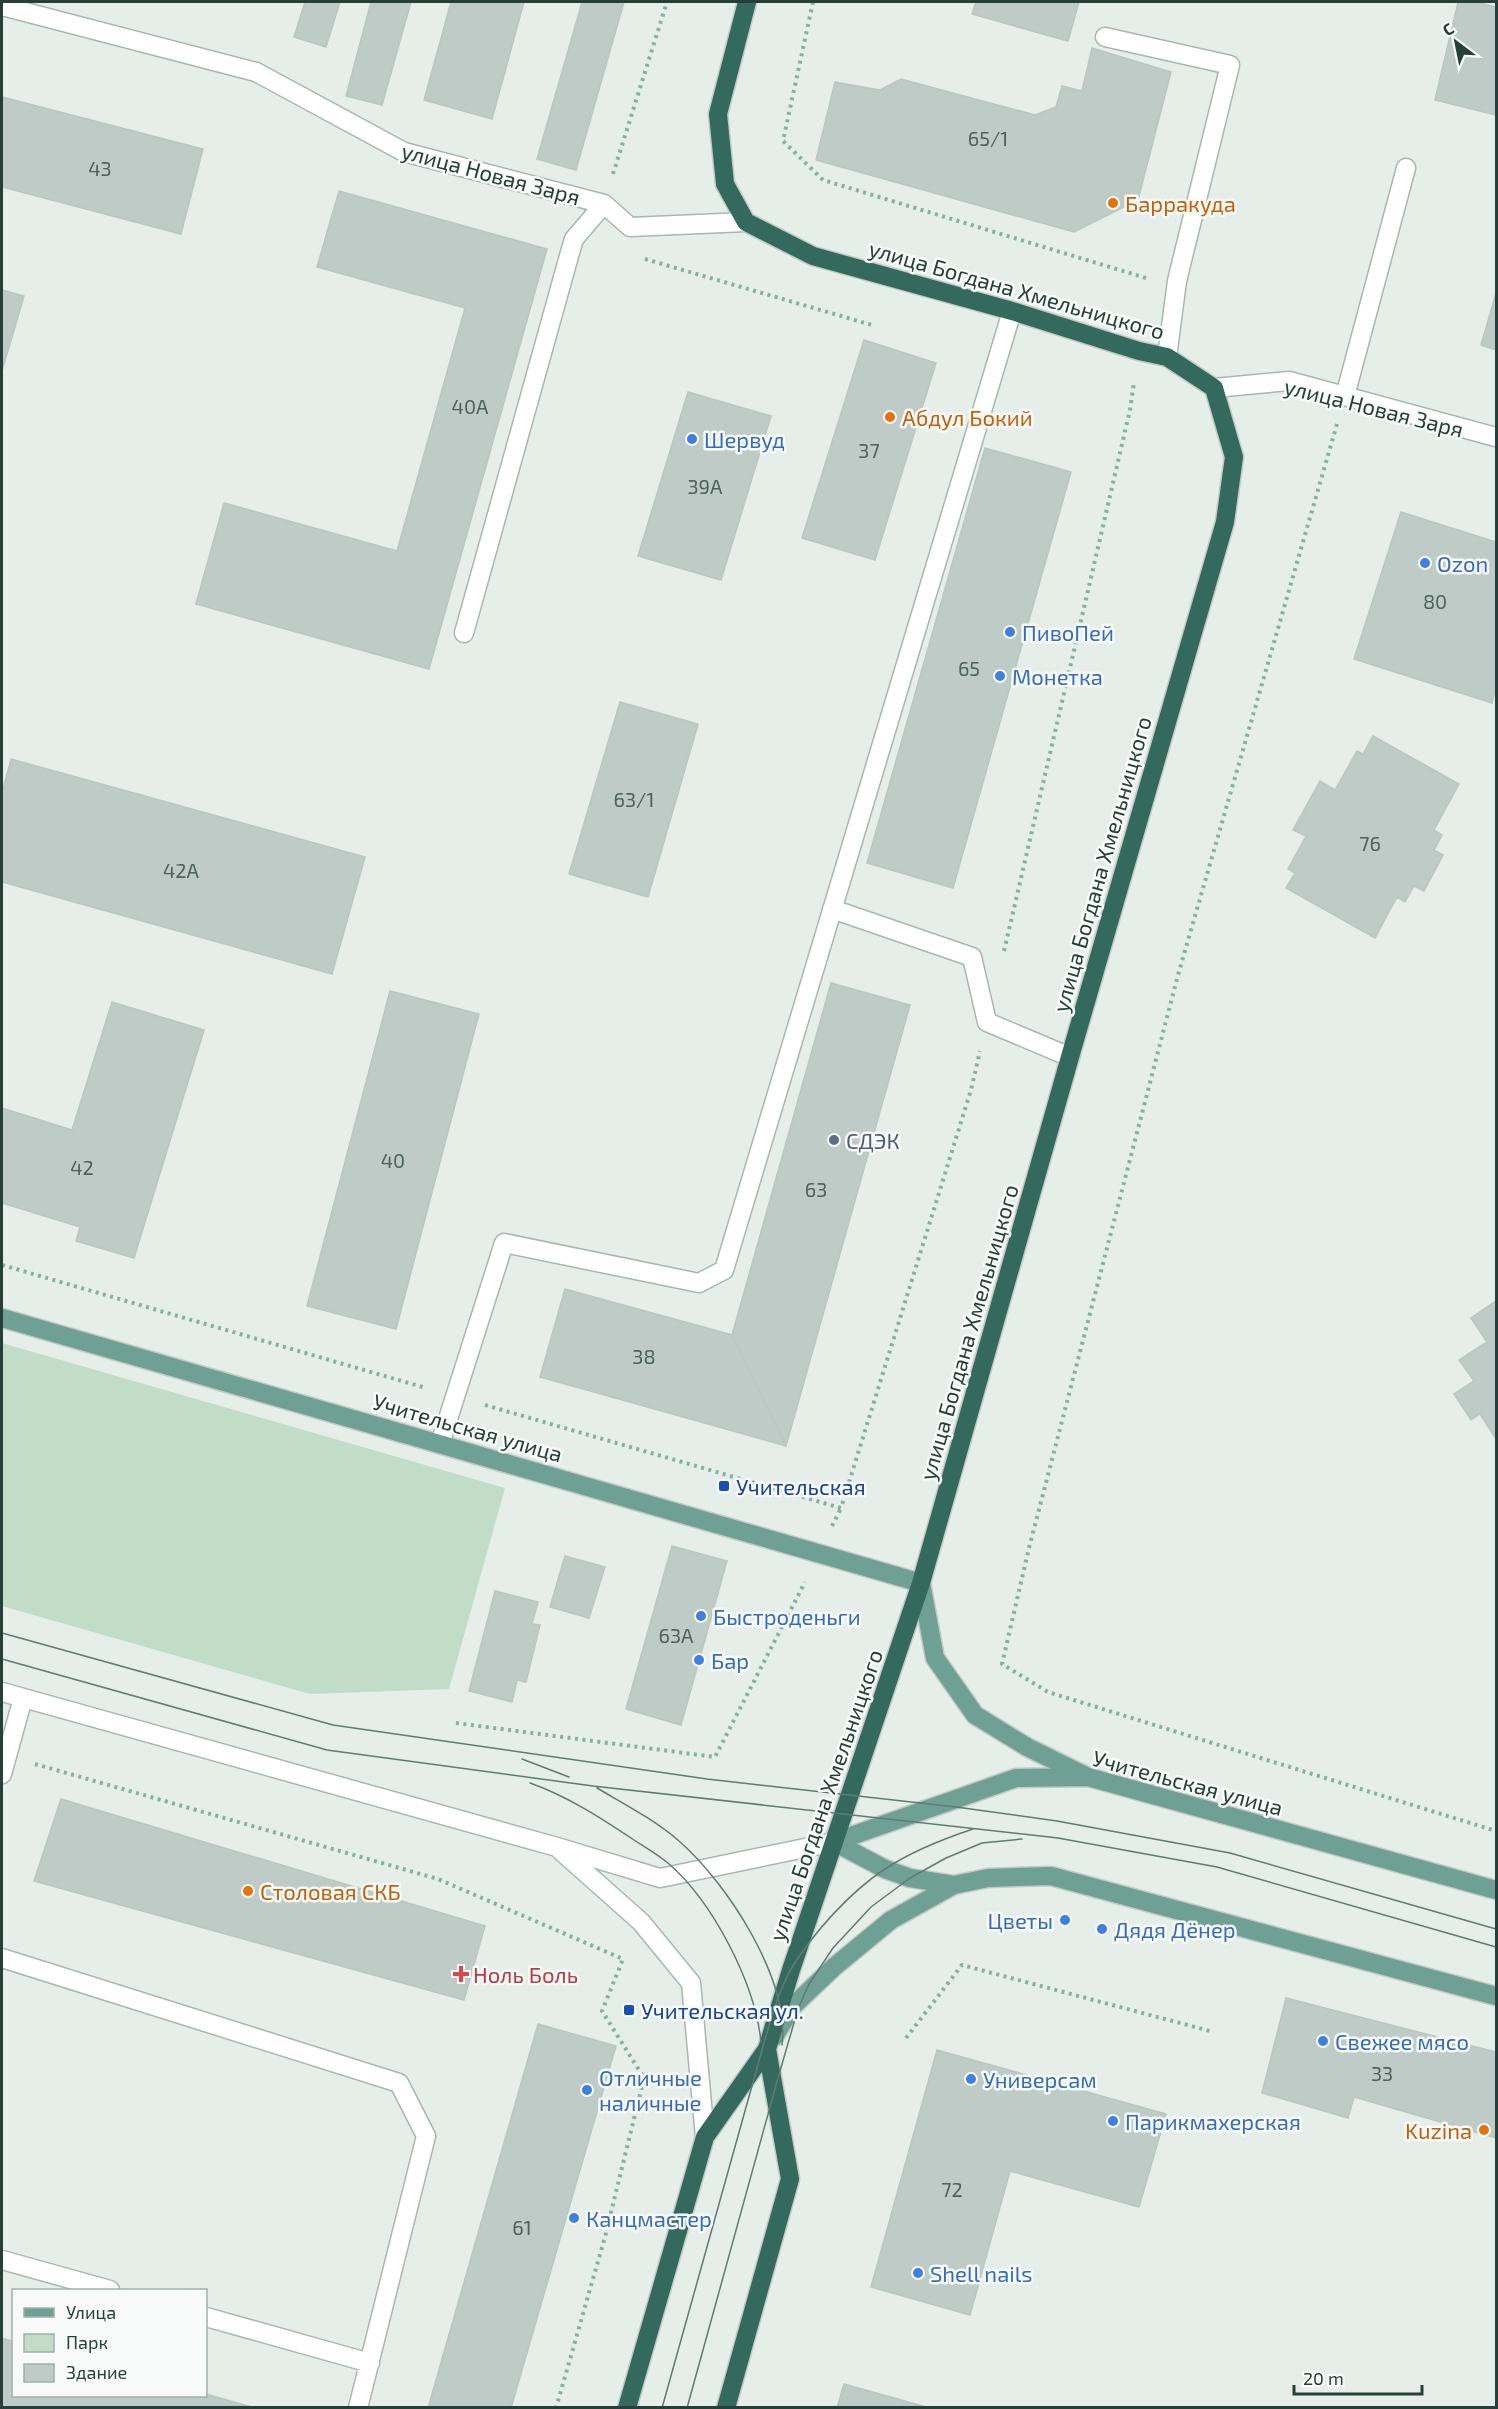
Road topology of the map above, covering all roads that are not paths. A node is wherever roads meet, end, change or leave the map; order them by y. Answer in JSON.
{"nodes":[{"id":1,"x":747,"y":2,"type":"edge"},
{"id":2,"x":2,"y":6,"type":"edge"},
{"id":3,"x":1105,"y":37,"type":"dead end"},
{"id":4,"x":1406,"y":168,"type":"dead end"},
{"id":5,"x":604,"y":204,"type":"junction"},
{"id":6,"x":746,"y":222,"type":"junction"},
{"id":7,"x":1012,"y":311,"type":"junction"},
{"id":8,"x":1167,"y":357,"type":"junction"},
{"id":9,"x":1214,"y":388,"type":"junction"},
{"id":10,"x":1345,"y":396,"type":"junction"},
{"id":11,"x":1497,"y":437,"type":"edge"},
{"id":12,"x":465,"y":633,"type":"dead end"},
{"id":13,"x":832,"y":909,"type":"junction"},
{"id":14,"x":1070,"y":1056,"type":"junction"},
{"id":15,"x":2,"y":1318,"type":"edge"},
{"id":16,"x":440,"y":1444,"type":"junction"},
{"id":17,"x":921,"y":1584,"type":"junction"},
{"id":18,"x":2,"y":1692,"type":"edge"},
{"id":19,"x":23,"y":1698,"type":"junction"},
{"id":20,"x":4,"y":1765,"type":"edge"},
{"id":21,"x":1088,"y":1777,"type":"junction"},
{"id":22,"x":834,"y":1842,"type":"junction"},
{"id":23,"x":556,"y":1847,"type":"junction"},
{"id":24,"x":954,"y":1885,"type":"junction"},
{"id":25,"x":1497,"y":1890,"type":"edge"},
{"id":26,"x":2,"y":1958,"type":"edge"},
{"id":27,"x":1497,"y":1996,"type":"edge"},
{"id":28,"x":767,"y":2049,"type":"junction"},
{"id":29,"x":705,"y":2137,"type":"junction"},
{"id":30,"x":2,"y":2260,"type":"edge"},
{"id":31,"x":106,"y":2289,"type":"edge"},
{"id":32,"x":207,"y":2317,"type":"edge"},
{"id":33,"x":370,"y":2363,"type":"junction"},
{"id":34,"x":358,"y":2408,"type":"edge"},
{"id":35,"x":627,"y":2408,"type":"edge"},
{"id":36,"x":726,"y":2408,"type":"edge"}],
"edges":[{"from":1,"to":6,"type":"highway"},
{"from":2,"to":5,"type":"street","name":"улица Новая Заря"},
{"from":3,"to":8,"type":"street"},
{"from":4,"to":10,"type":"street"},
{"from":5,"to":6,"type":"street","name":"улица Новая Заря"},
{"from":5,"to":12,"type":"street"},
{"from":6,"to":7,"type":"highway","name":"улица Богдана Хмельницкого"},
{"from":7,"to":8,"type":"highway","name":"улица Богдана Хмельницкого"},
{"from":7,"to":13,"type":"street"},
{"from":8,"to":9,"type":"highway","name":"улица Богдана Хмельницкого"},
{"from":9,"to":10,"type":"street","name":"улица Новая Заря"},
{"from":9,"to":14,"type":"highway","name":"улица Богдана Хмельницкого"},
{"from":10,"to":11,"type":"street","name":"улица Новая Заря"},
{"from":13,"to":14,"type":"street"},
{"from":13,"to":16,"type":"street"},
{"from":14,"to":17,"type":"highway","name":"улица Богдана Хмельницкого"},
{"from":15,"to":16,"type":"main road","name":"Учительская улица"},
{"from":16,"to":17,"type":"main road","name":"Учительская улица"},
{"from":17,"to":21,"type":"main road"},
{"from":17,"to":22,"type":"highway","name":"улица Богдана Хмельницкого"},
{"from":18,"to":19,"type":"street","name":"Учительская улица"},
{"from":19,"to":20,"type":"street"},
{"from":19,"to":23,"type":"street","name":"Учительская улица"},
{"from":21,"to":22,"type":"main road","name":"Учительская улица"},
{"from":21,"to":25,"type":"main road","name":"Учительская улица"},
{"from":22,"to":23,"type":"street","name":"Учительская улица"},
{"from":22,"to":24,"type":"main road"},
{"from":22,"to":28,"type":"highway","name":"улица Богдана Хмельницкого"},
{"from":23,"to":29,"type":"street"},
{"from":24,"to":27,"type":"main road"},
{"from":24,"to":28,"type":"main road"},
{"from":26,"to":33,"type":"street"},
{"from":28,"to":29,"type":"highway","name":"улица Богдана Хмельницкого"},
{"from":28,"to":36,"type":"highway","name":"улица Богдана Хмельницкого"},
{"from":29,"to":35,"type":"highway","name":"улица Богдана Хмельницкого"},
{"from":30,"to":31,"type":"street"},
{"from":32,"to":33,"type":"street"},
{"from":33,"to":34,"type":"street"}]}
